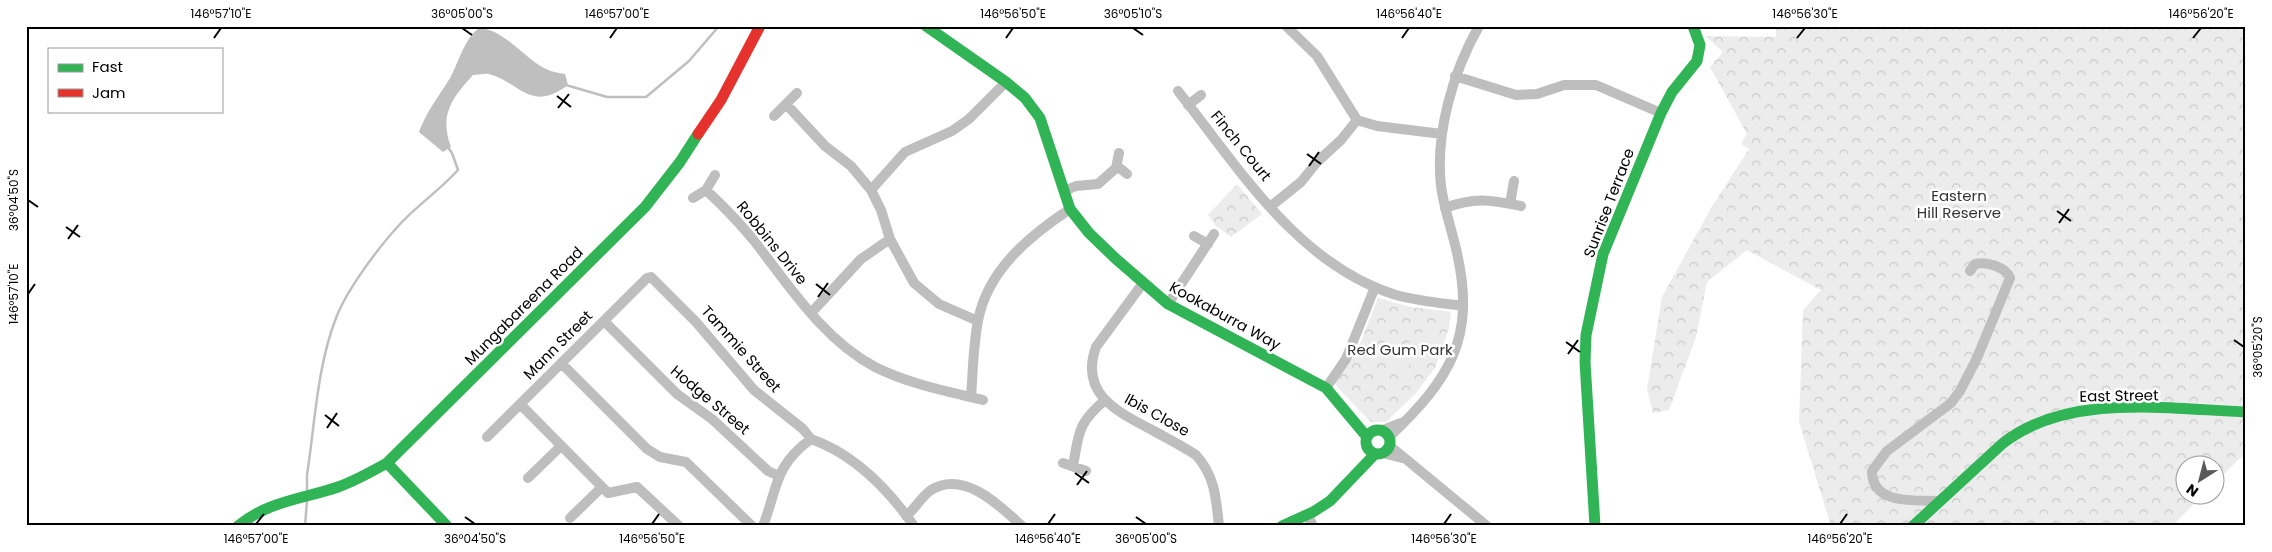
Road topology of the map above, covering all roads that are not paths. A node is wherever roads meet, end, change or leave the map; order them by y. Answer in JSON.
{"nodes":[{"id":1,"x":760,"y":26,"type":"edge"},
{"id":2,"x":926,"y":26,"type":"edge"},
{"id":3,"x":1286,"y":26,"type":"edge"},
{"id":4,"x":1478,"y":26,"type":"edge"},
{"id":5,"x":1693,"y":26,"type":"edge"},
{"id":6,"x":1455,"y":76,"type":"junction"},
{"id":7,"x":1006,"y":82,"type":"junction"},
{"id":8,"x":1178,"y":91,"type":"dead end"},
{"id":9,"x":797,"y":93,"type":"dead end"},
{"id":10,"x":1201,"y":95,"type":"dead end"},
{"id":11,"x":786,"y":104,"type":"junction"},
{"id":12,"x":1188,"y":105,"type":"junction"},
{"id":13,"x":1661,"y":113,"type":"junction"},
{"id":14,"x":774,"y":116,"type":"dead end"},
{"id":15,"x":1357,"y":120,"type":"junction"},
{"id":16,"x":1442,"y":134,"type":"junction"},
{"id":17,"x":1119,"y":153,"type":"dead end"},
{"id":18,"x":1116,"y":168,"type":"junction"},
{"id":19,"x":1127,"y":174,"type":"dead end"},
{"id":20,"x":715,"y":175,"type":"dead end"},
{"id":21,"x":1514,"y":181,"type":"dead end"},
{"id":22,"x":706,"y":190,"type":"junction"},
{"id":23,"x":870,"y":190,"type":"junction"},
{"id":24,"x":1064,"y":191,"type":"junction"},
{"id":25,"x":693,"y":198,"type":"dead end"},
{"id":26,"x":1510,"y":204,"type":"junction"},
{"id":27,"x":1271,"y":206,"type":"junction"},
{"id":28,"x":1521,"y":206,"type":"dead end"},
{"id":29,"x":1445,"y":208,"type":"junction"},
{"id":30,"x":1070,"y":209,"type":"junction"},
{"id":31,"x":1214,"y":234,"type":"dead end"},
{"id":32,"x":1194,"y":236,"type":"dead end"},
{"id":33,"x":890,"y":239,"type":"junction"},
{"id":34,"x":1208,"y":244,"type":"junction"},
{"id":35,"x":1970,"y":270,"type":"dead end"},
{"id":36,"x":651,"y":277,"type":"joint"},
{"id":37,"x":1143,"y":282,"type":"junction"},
{"id":38,"x":1375,"y":287,"type":"junction"},
{"id":39,"x":1168,"y":304,"type":"junction"},
{"id":40,"x":1463,"y":306,"type":"junction"},
{"id":41,"x":811,"y":312,"type":"junction"},
{"id":42,"x":604,"y":321,"type":"junction"},
{"id":43,"x":978,"y":321,"type":"junction"},
{"id":44,"x":561,"y":363,"type":"junction"},
{"id":45,"x":1326,"y":388,"type":"junction"},
{"id":46,"x":971,"y":397,"type":"junction"},
{"id":47,"x":983,"y":400,"type":"dead end"},
{"id":48,"x":1104,"y":401,"type":"junction"},
{"id":49,"x":520,"y":404,"type":"junction"},
{"id":50,"x":2246,"y":412,"type":"edge"},
{"id":51,"x":487,"y":437,"type":"dead end"},
{"id":52,"x":811,"y":439,"type":"junction"},
{"id":53,"x":1379,"y":441,"type":"junction"},
{"id":54,"x":561,"y":446,"type":"junction"},
{"id":55,"x":387,"y":463,"type":"junction"},
{"id":56,"x":1086,"y":471,"type":"dead end"},
{"id":57,"x":779,"y":476,"type":"junction"},
{"id":58,"x":528,"y":478,"type":"dead end"},
{"id":59,"x":602,"y":487,"type":"junction"},
{"id":60,"x":1939,"y":501,"type":"junction"},
{"id":61,"x":906,"y":516,"type":"junction"},
{"id":62,"x":570,"y":518,"type":"dead end"},
{"id":63,"x":1311,"y":521,"type":"edge"},
{"id":64,"x":238,"y":526,"type":"edge"},
{"id":65,"x":447,"y":526,"type":"edge"},
{"id":66,"x":679,"y":526,"type":"edge"},
{"id":67,"x":752,"y":526,"type":"edge"},
{"id":68,"x":762,"y":526,"type":"edge"},
{"id":69,"x":914,"y":526,"type":"edge"},
{"id":70,"x":1022,"y":526,"type":"edge"},
{"id":71,"x":1219,"y":526,"type":"edge"},
{"id":72,"x":1282,"y":526,"type":"edge"},
{"id":73,"x":1486,"y":526,"type":"edge"},
{"id":74,"x":1595,"y":526,"type":"edge"},
{"id":75,"x":1913,"y":526,"type":"edge"}],
"edges":[{"from":1,"to":55,"type":"street","name":"Mungabareena Road"},
{"from":2,"to":7,"type":"street","name":"Kookaburra Way"},
{"from":3,"to":15,"type":"street"},
{"from":4,"to":6,"type":"street"},
{"from":5,"to":13,"type":"street","name":"Sunrise Terrace"},
{"from":6,"to":13,"type":"street"},
{"from":6,"to":16,"type":"street"},
{"from":7,"to":23,"type":"street"},
{"from":7,"to":24,"type":"street","name":"Kookaburra Way"},
{"from":8,"to":12,"type":"street","name":"Finch Court"},
{"from":9,"to":11,"type":"street"},
{"from":10,"to":12,"type":"street","name":"Finch Court"},
{"from":11,"to":14,"type":"street"},
{"from":11,"to":23,"type":"street"},
{"from":12,"to":27,"type":"street","name":"Finch Court"},
{"from":13,"to":74,"type":"street","name":"Sunrise Terrace"},
{"from":15,"to":16,"type":"street"},
{"from":15,"to":27,"type":"street"},
{"from":16,"to":29,"type":"street"},
{"from":17,"to":18,"type":"street"},
{"from":18,"to":19,"type":"street"},
{"from":18,"to":24,"type":"street"},
{"from":20,"to":22,"type":"street"},
{"from":21,"to":26,"type":"street"},
{"from":22,"to":25,"type":"street"},
{"from":22,"to":41,"type":"street","name":"Robbins Drive"},
{"from":23,"to":33,"type":"street"},
{"from":24,"to":30,"type":"street","name":"Kookaburra Way"},
{"from":26,"to":28,"type":"street"},
{"from":26,"to":29,"type":"street"},
{"from":27,"to":38,"type":"street","name":"Finch Court"},
{"from":29,"to":40,"type":"street"},
{"from":30,"to":37,"type":"street","name":"Kookaburra Way"},
{"from":30,"to":43,"type":"street"},
{"from":31,"to":34,"type":"street"},
{"from":32,"to":34,"type":"street"},
{"from":33,"to":41,"type":"street"},
{"from":33,"to":43,"type":"street"},
{"from":34,"to":39,"type":"street"},
{"from":35,"to":60,"type":"street"},
{"from":36,"to":42,"type":"street","name":"Mann Street"},
{"from":36,"to":52,"type":"street","name":"Tammie Street"},
{"from":37,"to":39,"type":"street","name":"Kookaburra Way"},
{"from":37,"to":48,"type":"street","name":"Ibis Close"},
{"from":38,"to":40,"type":"street","name":"Finch Court"},
{"from":38,"to":45,"type":"street"},
{"from":39,"to":45,"type":"street","name":"Kookaburra Way"},
{"from":40,"to":53,"type":"street"},
{"from":41,"to":46,"type":"street","name":"Robbins Drive"},
{"from":42,"to":44,"type":"street","name":"Mann Street"},
{"from":42,"to":57,"type":"street","name":"Hodge Street"},
{"from":43,"to":46,"type":"street"},
{"from":44,"to":49,"type":"street","name":"Mann Street"},
{"from":44,"to":67,"type":"street"},
{"from":45,"to":53,"type":"street","name":"Kookaburra Way"},
{"from":46,"to":47,"type":"street","name":"Robbins Drive"},
{"from":48,"to":56,"type":"street"},
{"from":48,"to":71,"type":"street","name":"Ibis Close"},
{"from":49,"to":51,"type":"street","name":"Mann Street"},
{"from":49,"to":54,"type":"street"},
{"from":50,"to":60,"type":"street","name":"East Street"},
{"from":52,"to":57,"type":"street"},
{"from":52,"to":61,"type":"street","name":"Tammie Street"},
{"from":53,"to":63,"type":"street"},
{"from":53,"to":73,"type":"street"},
{"from":54,"to":58,"type":"street"},
{"from":54,"to":59,"type":"street"},
{"from":55,"to":64,"type":"street","name":"Mungabareena Road"},
{"from":55,"to":65,"type":"street"},
{"from":57,"to":68,"type":"street"},
{"from":59,"to":62,"type":"street"},
{"from":59,"to":66,"type":"street"},
{"from":60,"to":75,"type":"street","name":"East Street"},
{"from":61,"to":69,"type":"street","name":"Tammie Street"},
{"from":61,"to":70,"type":"street"},
{"from":63,"to":72,"type":"street"}]}
